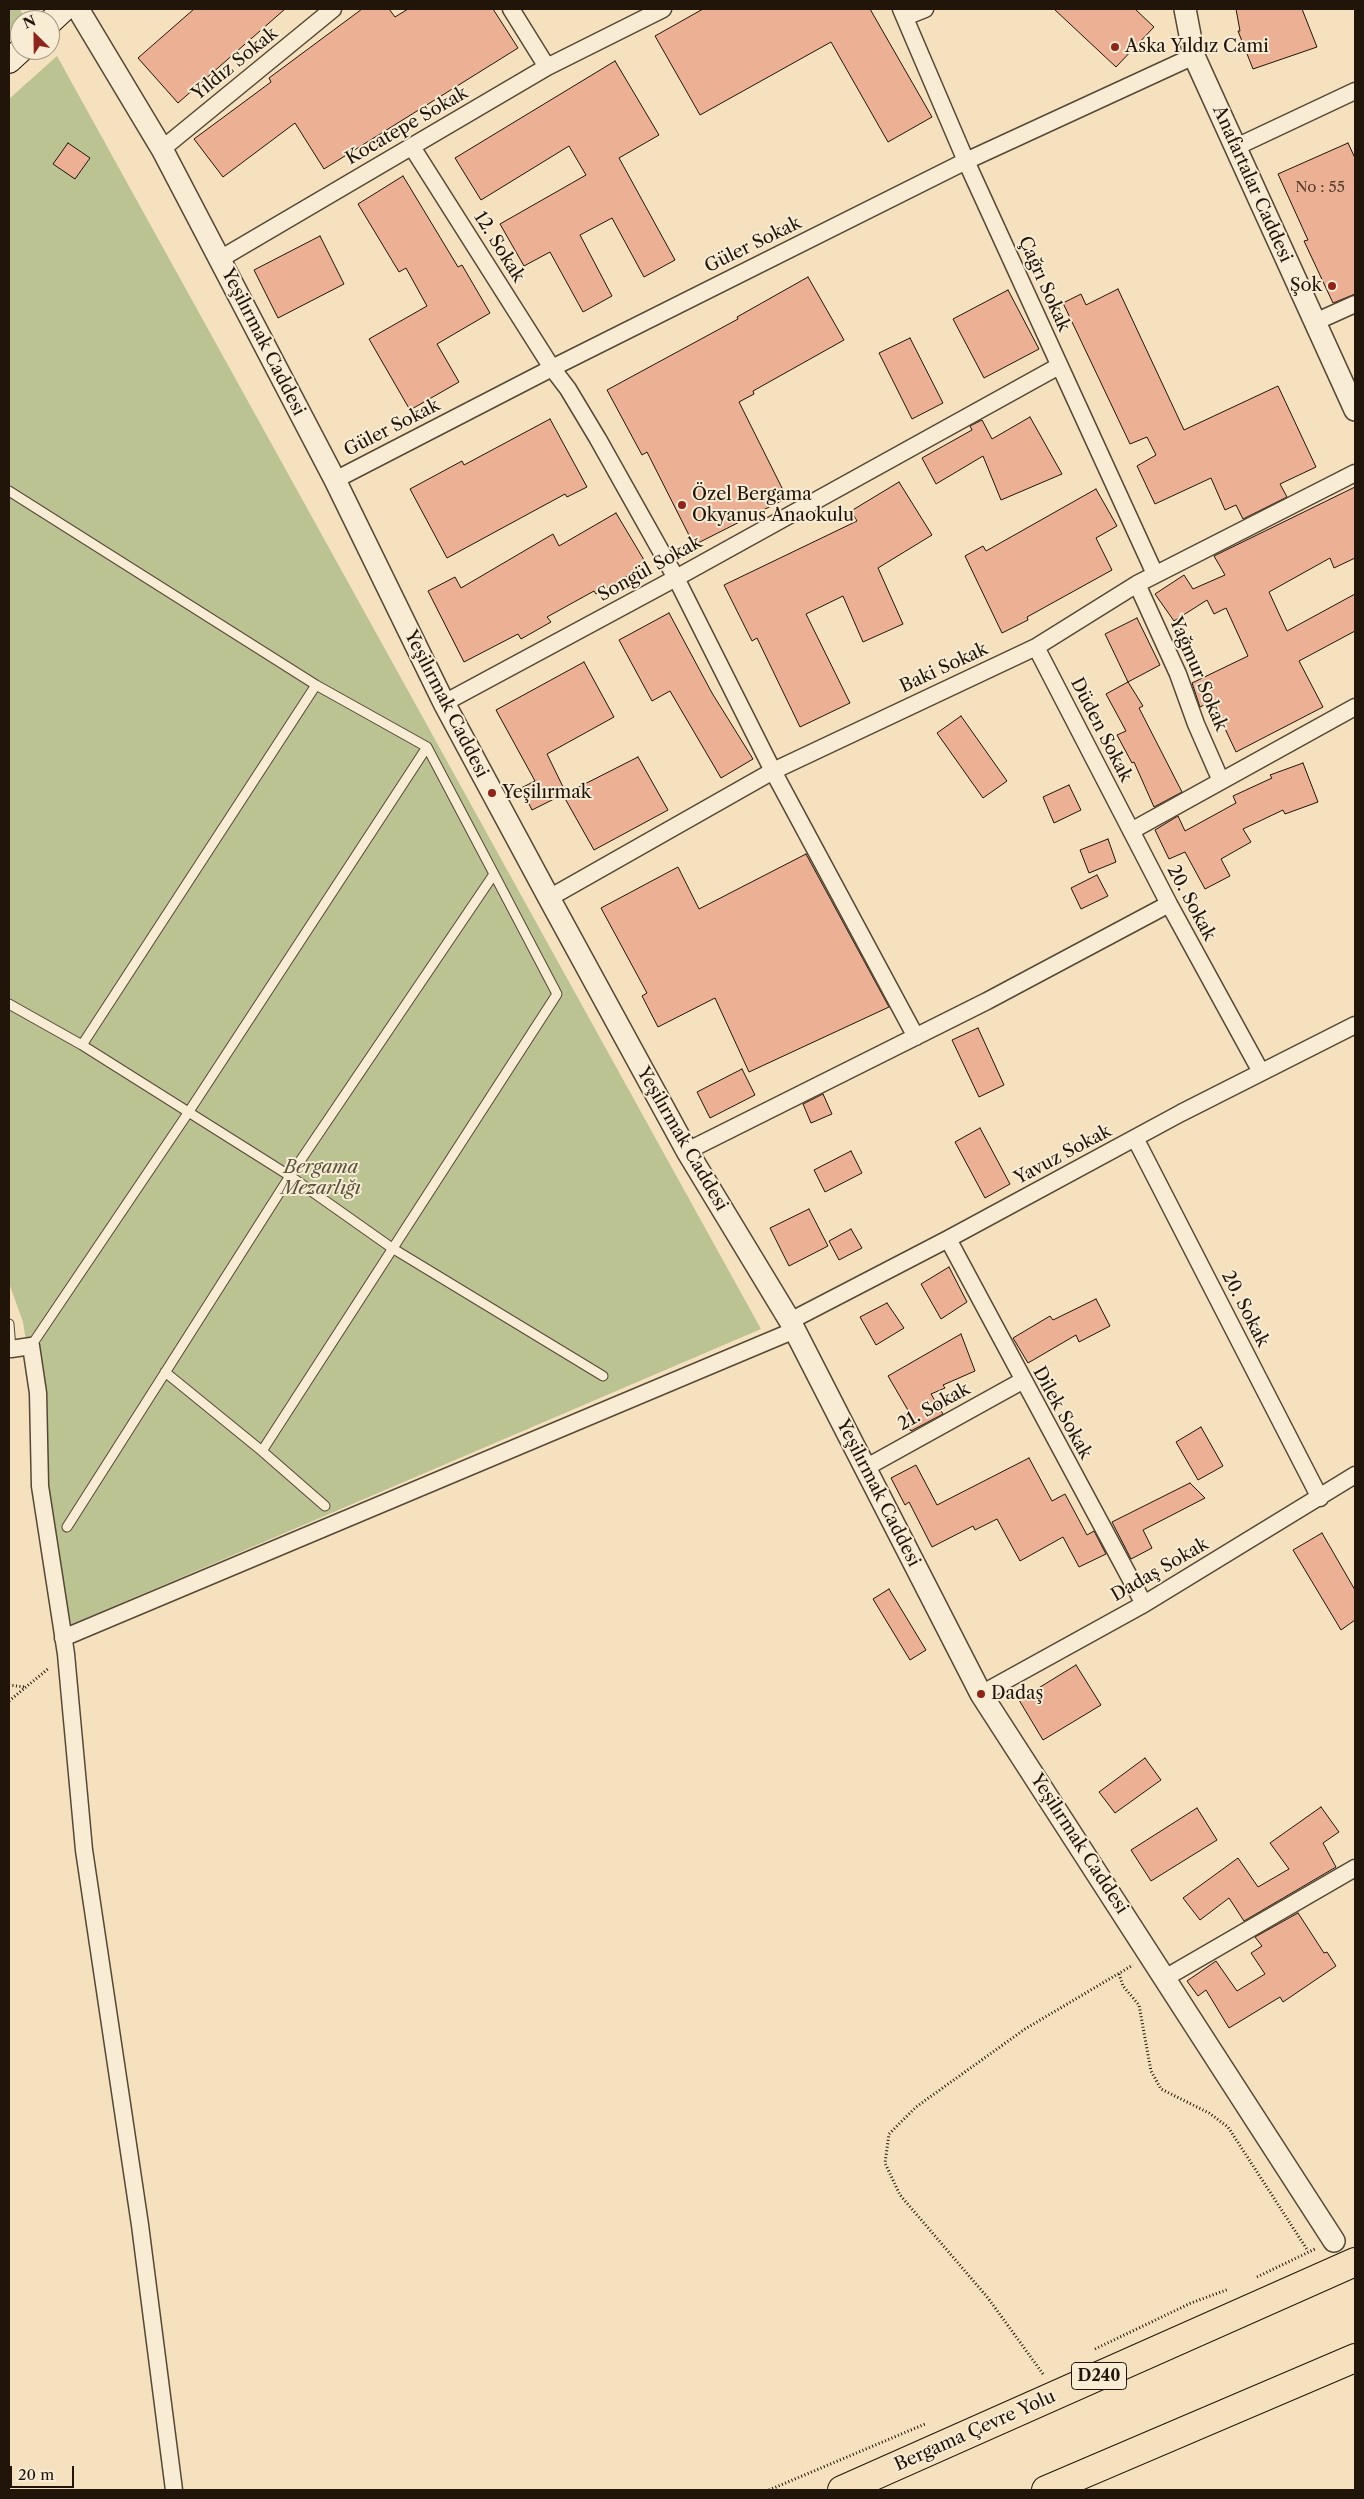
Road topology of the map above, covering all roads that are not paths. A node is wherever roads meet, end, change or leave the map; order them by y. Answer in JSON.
{"nodes":[{"id":1,"x":78,"y":9,"type":"edge"},
{"id":2,"x":333,"y":9,"type":"edge"},
{"id":3,"x":511,"y":9,"type":"edge"},
{"id":4,"x":663,"y":9,"type":"edge"},
{"id":5,"x":924,"y":9,"type":"edge"},
{"id":6,"x":1185,"y":9,"type":"edge"},
{"id":7,"x":903,"y":13,"type":"edge"},
{"id":8,"x":1194,"y":56,"type":"junction"},
{"id":9,"x":547,"y":67,"type":"junction"},
{"id":10,"x":1355,"y":91,"type":"edge"},
{"id":11,"x":412,"y":147,"type":"junction"},
{"id":12,"x":1236,"y":147,"type":"junction"},
{"id":13,"x":162,"y":149,"type":"junction"},
{"id":14,"x":966,"y":162,"type":"junction"},
{"id":15,"x":220,"y":259,"type":"junction"},
{"id":16,"x":1355,"y":304,"type":"edge"},
{"id":17,"x":1315,"y":322,"type":"junction"},
{"id":18,"x":1059,"y":366,"type":"junction"},
{"id":19,"x":552,"y":368,"type":"junction"},
{"id":20,"x":1355,"y":410,"type":"edge"},
{"id":21,"x":1355,"y":473,"type":"edge"},
{"id":22,"x":335,"y":480,"type":"junction"},
{"id":23,"x":9,"y":491,"type":"edge"},
{"id":24,"x":1155,"y":574,"type":"junction"},
{"id":25,"x":676,"y":578,"type":"junction"},
{"id":26,"x":1137,"y":584,"type":"junction"},
{"id":27,"x":1036,"y":647,"type":"junction"},
{"id":28,"x":316,"y":685,"type":"junction"},
{"id":29,"x":444,"y":703,"type":"junction"},
{"id":30,"x":1355,"y":707,"type":"edge"},
{"id":31,"x":427,"y":747,"type":"junction"},
{"id":32,"x":773,"y":771,"type":"junction"},
{"id":33,"x":1221,"y":781,"type":"junction"},
{"id":34,"x":1131,"y":831,"type":"junction"},
{"id":35,"x":494,"y":874,"type":"junction"},
{"id":36,"x":549,"y":898,"type":"junction"},
{"id":37,"x":1169,"y":904,"type":"junction"},
{"id":38,"x":9,"y":1004,"type":"edge"},
{"id":39,"x":1355,"y":1025,"type":"edge"},
{"id":40,"x":916,"y":1037,"type":"junction"},
{"id":41,"x":82,"y":1045,"type":"junction"},
{"id":42,"x":1261,"y":1072,"type":"junction"},
{"id":43,"x":188,"y":1113,"type":"junction"},
{"id":44,"x":1135,"y":1138,"type":"junction"},
{"id":45,"x":687,"y":1151,"type":"junction"},
{"id":46,"x":290,"y":1176,"type":"junction"},
{"id":47,"x":948,"y":1239,"type":"junction"},
{"id":48,"x":392,"y":1248,"type":"junction"},
{"id":49,"x":9,"y":1324,"type":"edge"},
{"id":50,"x":793,"y":1326,"type":"junction"},
{"id":51,"x":31,"y":1346,"type":"junction"},
{"id":52,"x":11,"y":1348,"type":"joint"},
{"id":53,"x":165,"y":1372,"type":"junction"},
{"id":54,"x":603,"y":1376,"type":"dead end"},
{"id":55,"x":1022,"y":1381,"type":"junction"},
{"id":56,"x":262,"y":1451,"type":"junction"},
{"id":57,"x":865,"y":1468,"type":"junction"},
{"id":58,"x":1355,"y":1475,"type":"edge"},
{"id":59,"x":1320,"y":1498,"type":"junction"},
{"id":60,"x":325,"y":1506,"type":"dead end"},
{"id":61,"x":67,"y":1527,"type":"dead end"},
{"id":62,"x":1144,"y":1604,"type":"junction"},
{"id":63,"x":63,"y":1638,"type":"junction"},
{"id":64,"x":981,"y":1694,"type":"junction"},
{"id":65,"x":1355,"y":1868,"type":"edge"},
{"id":66,"x":1165,"y":1978,"type":"junction"},
{"id":67,"x":1334,"y":2241,"type":"road end"},
{"id":68,"x":1355,"y":2262,"type":"edge"},
{"id":69,"x":1355,"y":2358,"type":"edge"},
{"id":70,"x":174,"y":2490,"type":"edge"},
{"id":71,"x":842,"y":2490,"type":"edge"},
{"id":72,"x":1046,"y":2490,"type":"edge"}],
"edges":[{"from":1,"to":13,"type":"street","name":"Yeşilırmak Caddesi"},
{"from":2,"to":13,"type":"street","name":"Yıldız Sokak"},
{"from":3,"to":9,"type":"street"},
{"from":4,"to":9,"type":"street","name":"Kocatepe Sokak"},
{"from":5,"to":7,"type":"street"},
{"from":6,"to":8,"type":"street","name":"Anafartalar Caddesi"},
{"from":7,"to":14,"type":"street","name":"Çağrı Sokak"},
{"from":8,"to":12,"type":"street","name":"Anafartalar Caddesi"},
{"from":8,"to":14,"type":"street","name":"Güler Sokak"},
{"from":9,"to":11,"type":"street","name":"Kocatepe Sokak"},
{"from":10,"to":12,"type":"street"},
{"from":11,"to":15,"type":"street","name":"Kocatepe Sokak"},
{"from":11,"to":19,"type":"street","name":"12. Sokak"},
{"from":12,"to":17,"type":"street","name":"Anafartalar Caddesi"},
{"from":13,"to":15,"type":"street","name":"Yeşilırmak Caddesi"},
{"from":14,"to":18,"type":"street","name":"Çağrı Sokak"},
{"from":14,"to":19,"type":"street","name":"Güler Sokak"},
{"from":15,"to":22,"type":"street","name":"Yeşilırmak Caddesi"},
{"from":16,"to":17,"type":"street"},
{"from":17,"to":20,"type":"street","name":"Anafartalar Caddesi"},
{"from":18,"to":24,"type":"street","name":"Çağrı Sokak"},
{"from":18,"to":25,"type":"street","name":"Songül Sokak"},
{"from":19,"to":22,"type":"street","name":"Güler Sokak"},
{"from":19,"to":25,"type":"street","name":"12. Sokak"},
{"from":21,"to":24,"type":"street","name":"Baki Sokak"},
{"from":22,"to":29,"type":"street","name":"Yeşilırmak Caddesi"},
{"from":23,"to":28,"type":"lane"},
{"from":24,"to":26,"type":"street","name":"Baki Sokak"},
{"from":25,"to":29,"type":"street","name":"Songül Sokak"},
{"from":25,"to":32,"type":"street","name":"12. Sokak"},
{"from":26,"to":27,"type":"street","name":"Baki Sokak"},
{"from":26,"to":33,"type":"street","name":"Yağmur Sokak"},
{"from":27,"to":32,"type":"street","name":"Baki Sokak"},
{"from":27,"to":34,"type":"street","name":"Düden Sokak"},
{"from":28,"to":31,"type":"lane"},
{"from":28,"to":41,"type":"lane"},
{"from":29,"to":36,"type":"street","name":"Yeşilırmak Caddesi"},
{"from":30,"to":33,"type":"street"},
{"from":31,"to":35,"type":"lane"},
{"from":31,"to":43,"type":"lane"},
{"from":32,"to":36,"type":"street","name":"Baki Sokak"},
{"from":32,"to":40,"type":"street","name":"12. Sokak"},
{"from":33,"to":34,"type":"street"},
{"from":34,"to":37,"type":"street","name":"20. Sokak"},
{"from":35,"to":46,"type":"lane"},
{"from":35,"to":48,"type":"lane"},
{"from":36,"to":45,"type":"street","name":"Yeşilırmak Caddesi"},
{"from":37,"to":40,"type":"street"},
{"from":37,"to":42,"type":"street","name":"20. Sokak"},
{"from":38,"to":41,"type":"lane"},
{"from":39,"to":42,"type":"street","name":"Yavuz Sokak"},
{"from":40,"to":45,"type":"street"},
{"from":41,"to":43,"type":"lane"},
{"from":42,"to":44,"type":"street","name":"Yavuz Sokak"},
{"from":43,"to":46,"type":"lane"},
{"from":43,"to":51,"type":"lane"},
{"from":44,"to":47,"type":"street","name":"Yavuz Sokak"},
{"from":44,"to":59,"type":"street","name":"20. Sokak"},
{"from":45,"to":50,"type":"street","name":"Yeşilırmak Caddesi"},
{"from":46,"to":48,"type":"lane"},
{"from":46,"to":53,"type":"lane"},
{"from":47,"to":50,"type":"street","name":"Yavuz Sokak"},
{"from":47,"to":55,"type":"street","name":"Dilek Sokak"},
{"from":48,"to":54,"type":"lane"},
{"from":48,"to":56,"type":"lane"},
{"from":49,"to":52,"type":"lane"},
{"from":50,"to":57,"type":"street","name":"Yeşilırmak Caddesi"},
{"from":50,"to":63,"type":"street","name":"Yavuz Sokak"},
{"from":51,"to":52,"type":"street"},
{"from":51,"to":63,"type":"street"},
{"from":53,"to":56,"type":"lane"},
{"from":53,"to":61,"type":"lane"},
{"from":55,"to":57,"type":"street","name":"21. Sokak"},
{"from":55,"to":62,"type":"street","name":"Dilek Sokak"},
{"from":56,"to":60,"type":"lane"},
{"from":57,"to":64,"type":"street","name":"Yeşilırmak Caddesi"},
{"from":58,"to":59,"type":"street","name":"Dadaş Sokak"},
{"from":59,"to":62,"type":"street","name":"Dadaş Sokak"},
{"from":62,"to":64,"type":"street","name":"Dadaş Sokak"},
{"from":63,"to":70,"type":"street"},
{"from":64,"to":66,"type":"street","name":"Yeşilırmak Caddesi"},
{"from":65,"to":66,"type":"street"},
{"from":66,"to":67,"type":"street","name":"Yeşilırmak Caddesi"},
{"from":68,"to":71,"type":"highway","name":"Bergama Çevre Yolu","number":"D240"},
{"from":69,"to":72,"type":"highway"}]}
